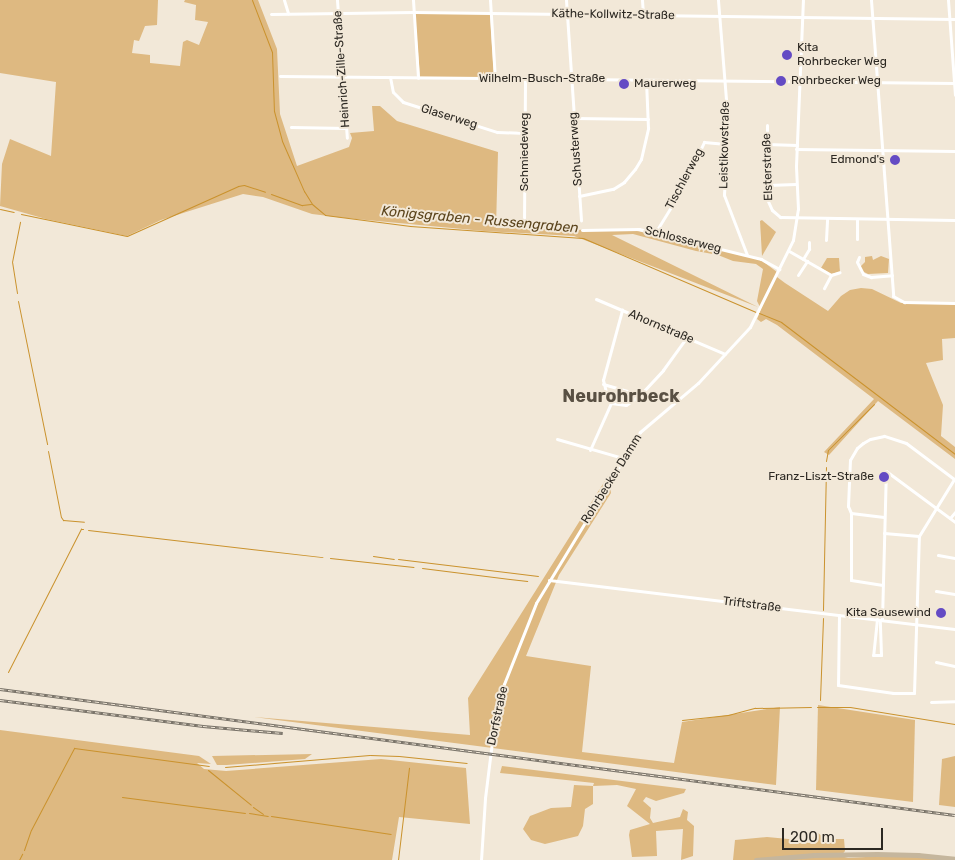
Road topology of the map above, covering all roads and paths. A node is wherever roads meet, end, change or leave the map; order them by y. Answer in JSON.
{"nodes":[{"id":1,"x":284,"y":0,"type":"edge"},
{"id":2,"x":337,"y":0,"type":"edge"},
{"id":3,"x":413,"y":0,"type":"edge"},
{"id":4,"x":490,"y":0,"type":"edge"},
{"id":5,"x":566,"y":0,"type":"edge"},
{"id":6,"x":642,"y":0,"type":"edge"},
{"id":7,"x":718,"y":0,"type":"edge"},
{"id":8,"x":803,"y":0,"type":"edge"},
{"id":9,"x":870,"y":0,"type":"edge"},
{"id":10,"x":948,"y":0,"type":"edge"},
{"id":11,"x":338,"y":12,"type":"junction"},
{"id":12,"x":414,"y":12,"type":"junction"},
{"id":13,"x":288,"y":13,"type":"junction"},
{"id":14,"x":490,"y":13,"type":"junction"},
{"id":15,"x":271,"y":14,"type":"dead end"},
{"id":16,"x":568,"y":14,"type":"junction"},
{"id":17,"x":643,"y":15,"type":"junction"},
{"id":18,"x":720,"y":16,"type":"junction"},
{"id":19,"x":802,"y":17,"type":"junction"},
{"id":20,"x":872,"y":18,"type":"junction"},
{"id":21,"x":950,"y":19,"type":"junction"},
{"id":22,"x":955,"y":19,"type":"edge"},
{"id":23,"x":280,"y":76,"type":"dead end"},
{"id":24,"x":343,"y":76,"type":"junction"},
{"id":25,"x":390,"y":77,"type":"junction"},
{"id":26,"x":418,"y":78,"type":"junction"},
{"id":27,"x":495,"y":78,"type":"junction"},
{"id":28,"x":525,"y":79,"type":"junction"},
{"id":29,"x":571,"y":79,"type":"junction"},
{"id":30,"x":646,"y":80,"type":"junction"},
{"id":31,"x":725,"y":80,"type":"junction"},
{"id":32,"x":799,"y":81,"type":"junction"},
{"id":33,"x":877,"y":82,"type":"junction"},
{"id":34,"x":954,"y":83,"type":"edge"},
{"id":35,"x":955,"y":95,"type":"edge"},
{"id":36,"x":574,"y":118,"type":"junction"},
{"id":37,"x":648,"y":119,"type":"junction"},
{"id":38,"x":767,"y":125,"type":"dead end"},
{"id":39,"x":291,"y":128,"type":"dead end"},
{"id":40,"x":346,"y":128,"type":"junction"},
{"id":41,"x":525,"y":133,"type":"junction"},
{"id":42,"x":347,"y":138,"type":"dead end"},
{"id":43,"x":726,"y":144,"type":"junction"},
{"id":44,"x":766,"y":144,"type":"junction"},
{"id":45,"x":796,"y":147,"type":"junction"},
{"id":46,"x":882,"y":150,"type":"junction"},
{"id":47,"x":955,"y":152,"type":"edge"},
{"id":48,"x":796,"y":184,"type":"junction"},
{"id":49,"x":767,"y":185,"type":"junction"},
{"id":50,"x":579,"y":196,"type":"junction"},
{"id":51,"x":798,"y":218,"type":"junction"},
{"id":52,"x":827,"y":219,"type":"junction"},
{"id":53,"x":857,"y":219,"type":"junction"},
{"id":54,"x":887,"y":219,"type":"junction"},
{"id":55,"x":581,"y":220,"type":"dead end"},
{"id":56,"x":955,"y":220,"type":"edge"},
{"id":57,"x":524,"y":224,"type":"dead end"},
{"id":58,"x":582,"y":230,"type":"dead end"},
{"id":59,"x":655,"y":233,"type":"junction"},
{"id":60,"x":857,"y":239,"type":"dead end"},
{"id":61,"x":826,"y":240,"type":"dead end"},
{"id":62,"x":810,"y":242,"type":"dead end"},
{"id":63,"x":789,"y":250,"type":"junction"},
{"id":64,"x":747,"y":255,"type":"junction"},
{"id":65,"x":859,"y":257,"type":"dead end"},
{"id":66,"x":805,"y":260,"type":"junction"},
{"id":67,"x":779,"y":270,"type":"junction"},
{"id":68,"x":840,"y":272,"type":"dead end"},
{"id":69,"x":798,"y":274,"type":"dead end"},
{"id":70,"x":832,"y":275,"type":"junction"},
{"id":71,"x":892,"y":275,"type":"junction"},
{"id":72,"x":840,"y":278,"type":"dead end"},
{"id":73,"x":824,"y":288,"type":"dead end"},
{"id":74,"x":596,"y":299,"type":"dead end"},
{"id":75,"x":955,"y":303,"type":"edge"},
{"id":76,"x":622,"y":310,"type":"junction"},
{"id":77,"x":686,"y":338,"type":"junction"},
{"id":78,"x":725,"y":354,"type":"junction"},
{"id":79,"x":603,"y":384,"type":"junction"},
{"id":80,"x":640,"y":395,"type":"junction"},
{"id":81,"x":611,"y":403,"type":"junction"},
{"id":82,"x":557,"y":439,"type":"dead end"},
{"id":83,"x":590,"y":450,"type":"junction"},
{"id":84,"x":623,"y":458,"type":"junction"},
{"id":85,"x":954,"y":479,"type":"edge"},
{"id":86,"x":936,"y":508,"type":"junction"},
{"id":87,"x":955,"y":512,"type":"edge"},
{"id":88,"x":851,"y":513,"type":"junction"},
{"id":89,"x":884,"y":517,"type":"junction"},
{"id":90,"x":950,"y":518,"type":"junction"},
{"id":91,"x":955,"y":522,"type":"edge"},
{"id":92,"x":884,"y":533,"type":"junction"},
{"id":93,"x":919,"y":536,"type":"junction"},
{"id":94,"x":938,"y":555,"type":"dead end"},
{"id":95,"x":955,"y":558,"type":"edge"},
{"id":96,"x":550,"y":580,"type":"junction"},
{"id":97,"x":883,"y":585,"type":"junction"},
{"id":98,"x":936,"y":592,"type":"dead end"},
{"id":99,"x":955,"y":594,"type":"edge"},
{"id":100,"x":839,"y":615,"type":"junction"},
{"id":101,"x":879,"y":620,"type":"junction"},
{"id":102,"x":917,"y":625,"type":"junction"},
{"id":103,"x":955,"y":629,"type":"edge"},
{"id":104,"x":878,"y":639,"type":"junction"},
{"id":105,"x":936,"y":662,"type":"dead end"},
{"id":106,"x":955,"y":666,"type":"edge"},
{"id":107,"x":955,"y":701,"type":"edge"},
{"id":108,"x":931,"y":702,"type":"dead end"},
{"id":109,"x":849,"y":858,"type":"edge"},
{"id":110,"x":952,"y":859,"type":"edge"},
{"id":111,"x":481,"y":860,"type":"edge"},
{"id":112,"x":756,"y":860,"type":"edge"}],
"edges":[{"from":1,"to":13,"type":"street"},
{"from":2,"to":11,"type":"street","name":"Heinrich-Zille-Straße"},
{"from":3,"to":12,"type":"street"},
{"from":4,"to":14,"type":"street"},
{"from":5,"to":16,"type":"street","name":"Schusterweg"},
{"from":6,"to":17,"type":"street"},
{"from":7,"to":18,"type":"street","name":"Leistikowstraße"},
{"from":8,"to":19,"type":"street"},
{"from":9,"to":20,"type":"street"},
{"from":10,"to":21,"type":"street"},
{"from":11,"to":12,"type":"street","name":"Käthe-Kollwitz-Straße"},
{"from":11,"to":13,"type":"street","name":"Käthe-Kollwitz-Straße"},
{"from":11,"to":24,"type":"street","name":"Heinrich-Zille-Straße"},
{"from":12,"to":14,"type":"street","name":"Käthe-Kollwitz-Straße"},
{"from":12,"to":26,"type":"street"},
{"from":13,"to":15,"type":"street","name":"Käthe-Kollwitz-Straße"},
{"from":14,"to":16,"type":"street","name":"Käthe-Kollwitz-Straße"},
{"from":14,"to":27,"type":"street"},
{"from":16,"to":17,"type":"street","name":"Käthe-Kollwitz-Straße"},
{"from":16,"to":29,"type":"street","name":"Schusterweg"},
{"from":17,"to":18,"type":"street","name":"Käthe-Kollwitz-Straße"},
{"from":18,"to":19,"type":"street","name":"Käthe-Kollwitz-Straße"},
{"from":18,"to":31,"type":"street","name":"Leistikowstraße"},
{"from":19,"to":20,"type":"street","name":"Käthe-Kollwitz-Straße"},
{"from":19,"to":32,"type":"street"},
{"from":20,"to":21,"type":"street","name":"Käthe-Kollwitz-Straße"},
{"from":20,"to":33,"type":"street"},
{"from":21,"to":22,"type":"street","name":"Käthe-Kollwitz-Straße"},
{"from":21,"to":34,"type":"street"},
{"from":23,"to":24,"type":"street","name":"Wilhelm-Busch-Straße"},
{"from":24,"to":25,"type":"street","name":"Wilhelm-Busch-Straße"},
{"from":24,"to":40,"type":"street","name":"Heinrich-Zille-Straße"},
{"from":25,"to":26,"type":"street","name":"Wilhelm-Busch-Straße"},
{"from":25,"to":41,"type":"street","name":"Glaserweg"},
{"from":26,"to":27,"type":"street","name":"Wilhelm-Busch-Straße"},
{"from":27,"to":28,"type":"street","name":"Wilhelm-Busch-Straße"},
{"from":28,"to":29,"type":"street","name":"Wilhelm-Busch-Straße"},
{"from":28,"to":41,"type":"street","name":"Schmiedeweg"},
{"from":29,"to":30,"type":"street","name":"Wilhelm-Busch-Straße"},
{"from":29,"to":36,"type":"street","name":"Schusterweg"},
{"from":30,"to":31,"type":"street","name":"Wilhelm-Busch-Straße"},
{"from":30,"to":37,"type":"street"},
{"from":31,"to":32,"type":"street","name":"Wilhelm-Busch-Straße"},
{"from":31,"to":43,"type":"street","name":"Leistikowstraße"},
{"from":32,"to":33,"type":"street","name":"Wilhelm-Busch-Straße"},
{"from":32,"to":45,"type":"street"},
{"from":33,"to":34,"type":"street","name":"Wilhelm-Busch-Straße"},
{"from":33,"to":46,"type":"street"},
{"from":34,"to":35,"type":"street"},
{"from":36,"to":37,"type":"street"},
{"from":36,"to":50,"type":"street","name":"Schusterweg"},
{"from":37,"to":50,"type":"street"},
{"from":38,"to":44,"type":"street","name":"Elsterstraße"},
{"from":39,"to":40,"type":"street"},
{"from":40,"to":42,"type":"street","name":"Heinrich-Zille-Straße"},
{"from":41,"to":57,"type":"street","name":"Schmiedeweg"},
{"from":43,"to":59,"type":"street","name":"Tischlerweg"},
{"from":43,"to":64,"type":"street","name":"Leistikowstraße"},
{"from":44,"to":45,"type":"street"},
{"from":44,"to":49,"type":"street","name":"Elsterstraße"},
{"from":45,"to":46,"type":"street"},
{"from":45,"to":48,"type":"street"},
{"from":46,"to":47,"type":"street"},
{"from":46,"to":54,"type":"street"},
{"from":48,"to":49,"type":"street"},
{"from":48,"to":51,"type":"street"},
{"from":49,"to":51,"type":"street","name":"Elsterstraße"},
{"from":50,"to":55,"type":"street","name":"Schusterweg"},
{"from":51,"to":52,"type":"street","name":"Elsterstraße"},
{"from":51,"to":63,"type":"street"},
{"from":52,"to":53,"type":"street","name":"Elsterstraße"},
{"from":52,"to":61,"type":"street"},
{"from":53,"to":54,"type":"street","name":"Elsterstraße"},
{"from":53,"to":60,"type":"street"},
{"from":54,"to":56,"type":"street","name":"Elsterstraße"},
{"from":54,"to":71,"type":"street"},
{"from":58,"to":59,"type":"street","name":"Schlosserweg"},
{"from":59,"to":64,"type":"street","name":"Schlosserweg"},
{"from":62,"to":66,"type":"street"},
{"from":63,"to":66,"type":"street"},
{"from":63,"to":67,"type":"street"},
{"from":64,"to":67,"type":"street","name":"Schlosserweg"},
{"from":65,"to":71,"type":"street"},
{"from":66,"to":69,"type":"street"},
{"from":66,"to":70,"type":"street"},
{"from":67,"to":78,"type":"street","name":"Rohrbecker Damm"},
{"from":68,"to":70,"type":"street"},
{"from":70,"to":72,"type":"street"},
{"from":70,"to":73,"type":"street"},
{"from":71,"to":75,"type":"street"},
{"from":74,"to":76,"type":"street","name":"Ahornstraße"},
{"from":76,"to":77,"type":"street","name":"Ahornstraße"},
{"from":76,"to":79,"type":"street"},
{"from":77,"to":78,"type":"street","name":"Ahornstraße"},
{"from":77,"to":80,"type":"street"},
{"from":78,"to":84,"type":"street","name":"Rohrbecker Damm"},
{"from":79,"to":80,"type":"street"},
{"from":79,"to":81,"type":"street"},
{"from":80,"to":81,"type":"street"},
{"from":81,"to":83,"type":"street"},
{"from":82,"to":83,"type":"street"},
{"from":83,"to":84,"type":"street"},
{"from":84,"to":96,"type":"street","name":"Rohrbecker Damm"},
{"from":85,"to":86,"type":"street"},
{"from":85,"to":88,"type":"street"},
{"from":86,"to":89,"type":"street"},
{"from":86,"to":90,"type":"street"},
{"from":86,"to":93,"type":"street"},
{"from":87,"to":90,"type":"street"},
{"from":88,"to":89,"type":"street"},
{"from":88,"to":97,"type":"street"},
{"from":89,"to":92,"type":"street"},
{"from":90,"to":91,"type":"street"},
{"from":92,"to":93,"type":"street"},
{"from":92,"to":97,"type":"street"},
{"from":93,"to":102,"type":"street"},
{"from":94,"to":95,"type":"street"},
{"from":96,"to":100,"type":"street","name":"Triftstraße"},
{"from":96,"to":111,"type":"street","name":"Dorfstraße"},
{"from":97,"to":101,"type":"street"},
{"from":98,"to":99,"type":"street"},
{"from":100,"to":101,"type":"street","name":"Triftstraße"},
{"from":100,"to":102,"type":"street"},
{"from":101,"to":102,"type":"street","name":"Triftstraße"},
{"from":101,"to":104,"type":"street"},
{"from":102,"to":103,"type":"street","name":"Triftstraße"},
{"from":104,"to":104,"type":"street"},
{"from":105,"to":106,"type":"street"},
{"from":107,"to":108,"type":"street"},
{"from":109,"to":110,"type":"street"},
{"from":109,"to":112,"type":"street"}]}
